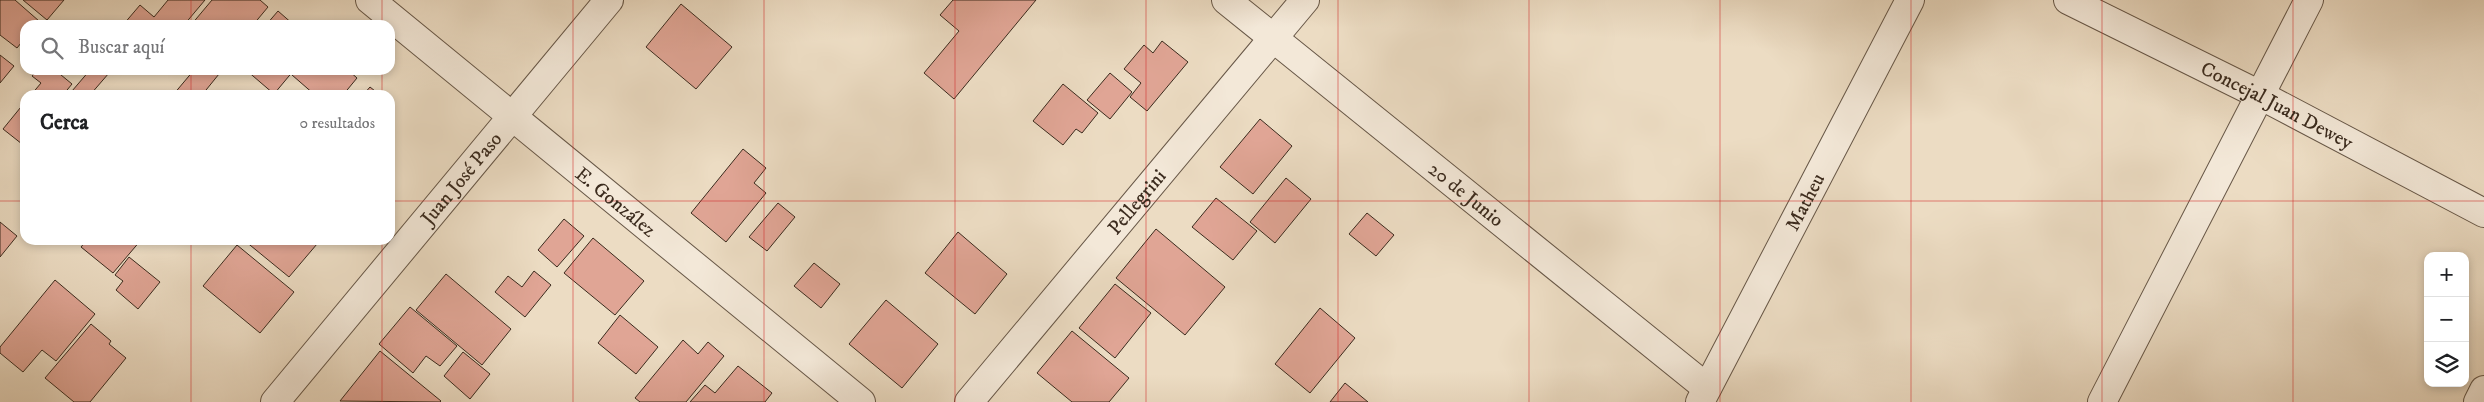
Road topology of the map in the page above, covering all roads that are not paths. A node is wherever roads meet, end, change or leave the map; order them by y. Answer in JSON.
{"nodes":[{"id":1,"x":370,"y":0,"type":"edge"},
{"id":2,"x":609,"y":0,"type":"edge"},
{"id":3,"x":1226,"y":0,"type":"edge"},
{"id":4,"x":1305,"y":0,"type":"edge"},
{"id":5,"x":1910,"y":0,"type":"edge"},
{"id":6,"x":2068,"y":0,"type":"edge"},
{"id":7,"x":2309,"y":0,"type":"edge"},
{"id":8,"x":394,"y":20,"type":"edge"},
{"id":9,"x":395,"y":21,"type":"edge"},
{"id":10,"x":1273,"y":40,"type":"junction"},
{"id":11,"x":2260,"y":95,"type":"junction"},
{"id":12,"x":512,"y":118,"type":"junction"},
{"id":13,"x":2484,"y":213,"type":"edge"},
{"id":14,"x":2484,"y":390,"type":"edge"},
{"id":15,"x":1704,"y":395,"type":"edge"},
{"id":16,"x":275,"y":402,"type":"edge"},
{"id":17,"x":861,"y":402,"type":"edge"},
{"id":18,"x":969,"y":402,"type":"edge"},
{"id":19,"x":2102,"y":402,"type":"edge"},
{"id":20,"x":2478,"y":402,"type":"edge"}],
"edges":[{"from":1,"to":8,"type":"street","name":"E. González"},
{"from":2,"to":12,"type":"street","name":"Juan José Paso"},
{"from":3,"to":10,"type":"street","name":"20 de Junio"},
{"from":4,"to":10,"type":"street","name":"Pellegrini"},
{"from":5,"to":15,"type":"street","name":"Matheu"},
{"from":6,"to":11,"type":"street","name":"Concejal Juan Dewey"},
{"from":7,"to":11,"type":"street"},
{"from":9,"to":12,"type":"street","name":"E. González"},
{"from":10,"to":15,"type":"street","name":"20 de Junio"},
{"from":10,"to":18,"type":"street","name":"Pellegrini"},
{"from":11,"to":13,"type":"street","name":"Concejal Juan Dewey"},
{"from":11,"to":19,"type":"street"},
{"from":12,"to":16,"type":"street","name":"Juan José Paso"},
{"from":12,"to":17,"type":"street","name":"E. González"},
{"from":14,"to":20,"type":"street"}]}
